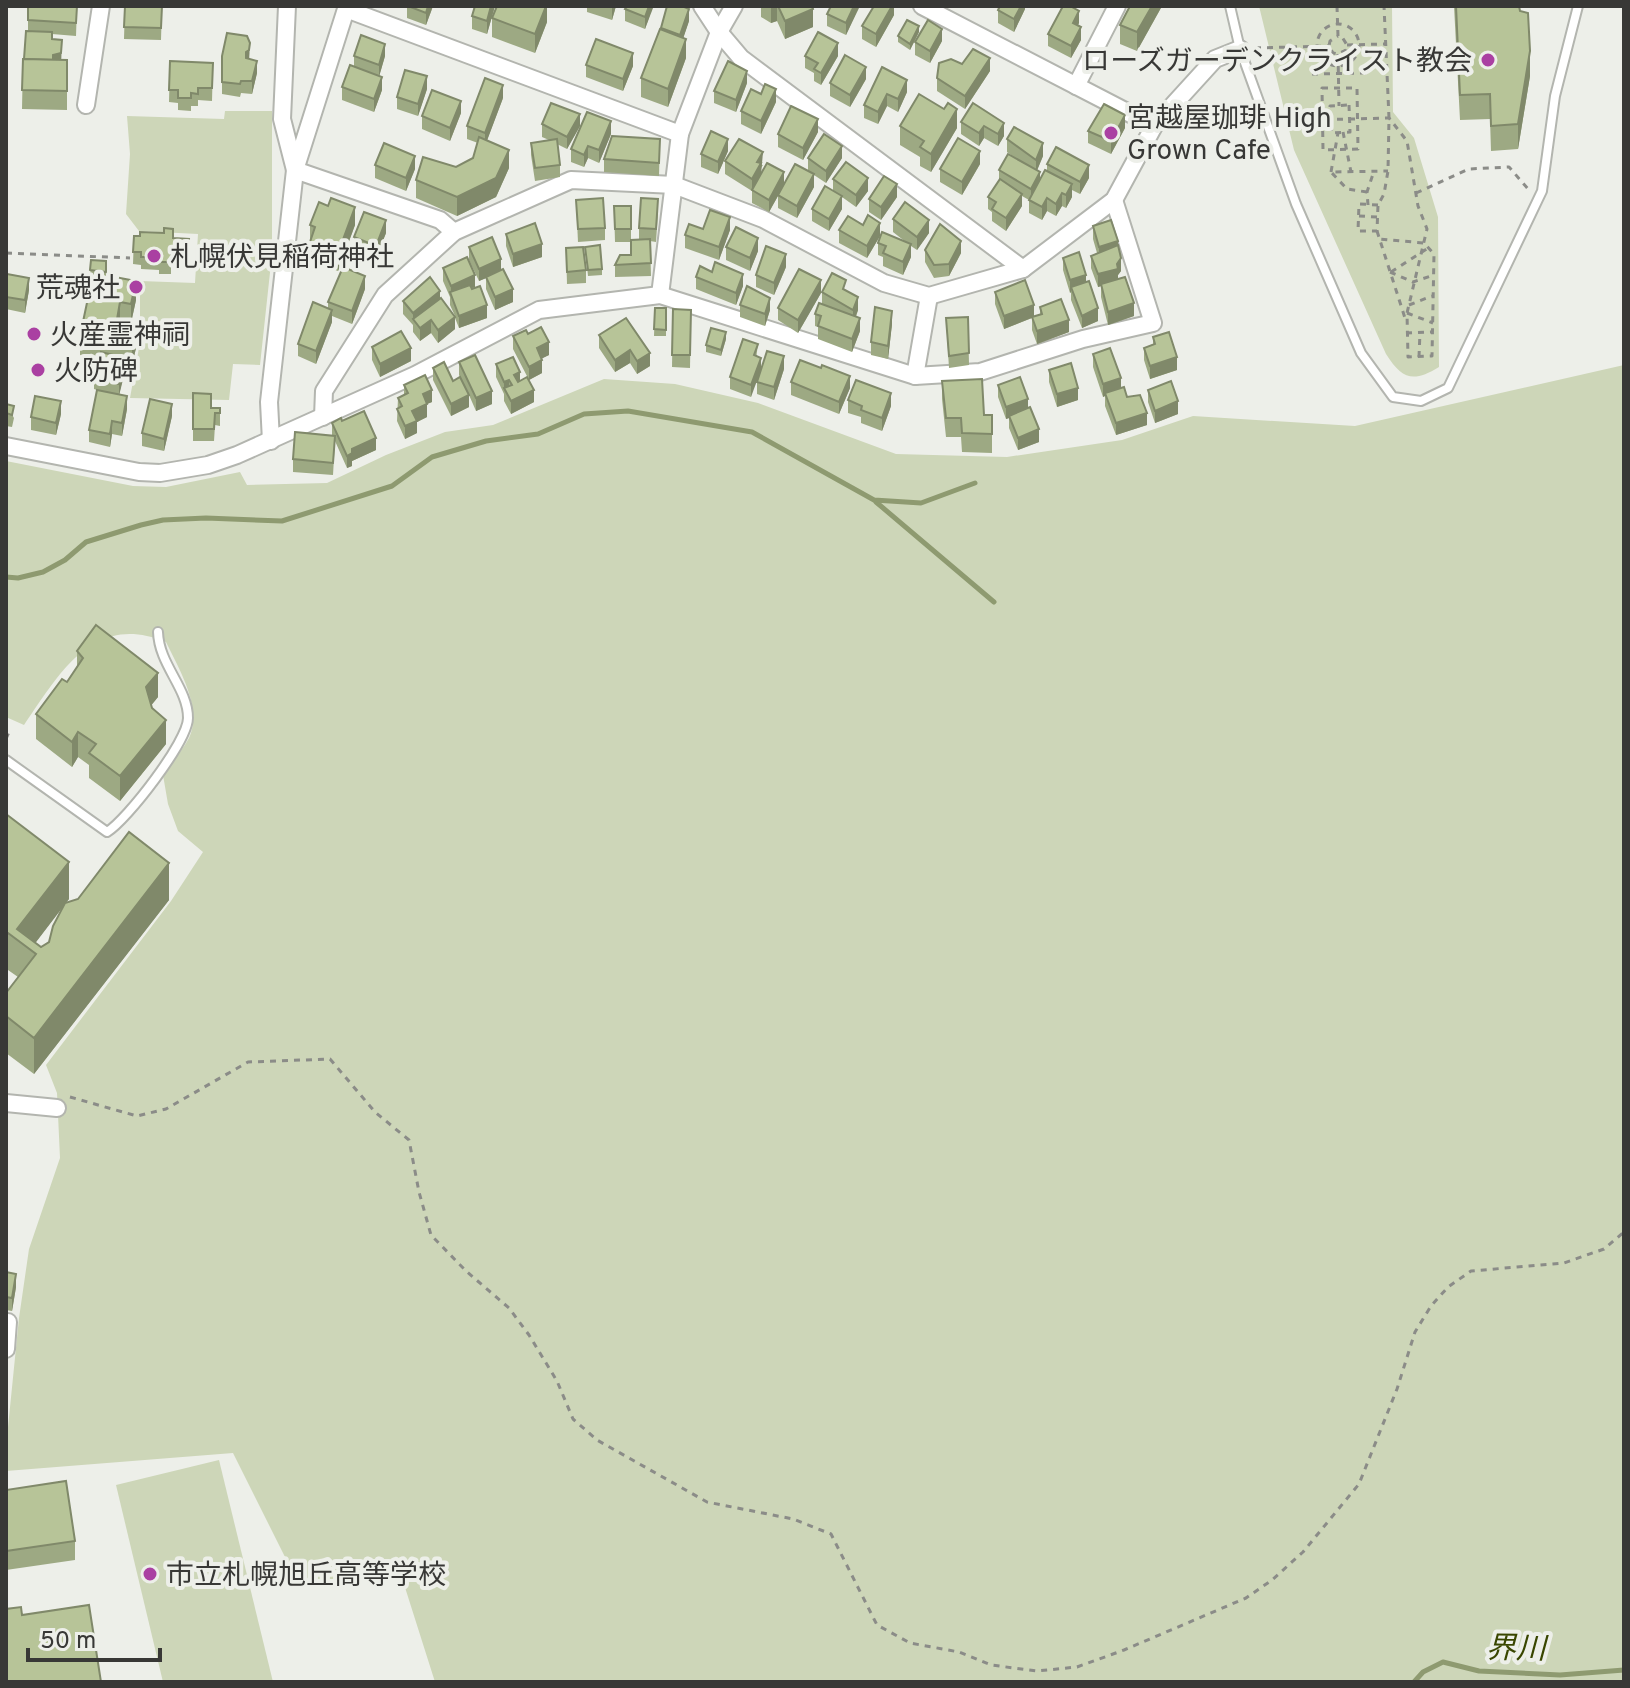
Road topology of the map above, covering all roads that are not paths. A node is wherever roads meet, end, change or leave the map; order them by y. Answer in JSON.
{"nodes":[{"id":1,"x":101,"y":6,"type":"edge"},
{"id":2,"x":287,"y":6,"type":"edge"},
{"id":3,"x":702,"y":6,"type":"edge"},
{"id":4,"x":734,"y":6,"type":"edge"},
{"id":5,"x":922,"y":6,"type":"edge"},
{"id":6,"x":1117,"y":6,"type":"edge"},
{"id":7,"x":1230,"y":6,"type":"edge"},
{"id":8,"x":1578,"y":6,"type":"edge"},
{"id":9,"x":347,"y":8,"type":"edge"},
{"id":10,"x":719,"y":32,"type":"junction"},
{"id":11,"x":1240,"y":49,"type":"junction"},
{"id":12,"x":1076,"y":86,"type":"junction"},
{"id":13,"x":86,"y":105,"type":"dead end"},
{"id":14,"x":1154,"y":126,"type":"junction"},
{"id":15,"x":680,"y":134,"type":"junction"},
{"id":16,"x":295,"y":170,"type":"junction"},
{"id":17,"x":674,"y":185,"type":"junction"},
{"id":18,"x":1114,"y":200,"type":"junction"},
{"id":19,"x":454,"y":232,"type":"junction"},
{"id":20,"x":1023,"y":269,"type":"junction"},
{"id":21,"x":660,"y":295,"type":"junction"},
{"id":22,"x":929,"y":296,"type":"junction"},
{"id":23,"x":915,"y":376,"type":"junction"},
{"id":24,"x":323,"y":417,"type":"junction"},
{"id":25,"x":271,"y":441,"type":"junction"},
{"id":26,"x":6,"y":446,"type":"edge"},
{"id":27,"x":158,"y":632,"type":"dead end"},
{"id":28,"x":6,"y":760,"type":"edge"},
{"id":29,"x":6,"y":1103,"type":"edge"},
{"id":30,"x":57,"y":1108,"type":"road end"},
{"id":31,"x":6,"y":1322,"type":"edge"},
{"id":32,"x":6,"y":1349,"type":"edge"}],
"edges":[{"from":1,"to":13,"type":"street"},
{"from":2,"to":16,"type":"street"},
{"from":3,"to":10,"type":"street"},
{"from":4,"to":10,"type":"street"},
{"from":5,"to":12,"type":"street"},
{"from":6,"to":12,"type":"street"},
{"from":7,"to":11,"type":"lane"},
{"from":8,"to":11,"type":"lane"},
{"from":9,"to":15,"type":"street"},
{"from":9,"to":16,"type":"street"},
{"from":10,"to":15,"type":"street"},
{"from":10,"to":20,"type":"street"},
{"from":11,"to":14,"type":"street"},
{"from":12,"to":14,"type":"street"},
{"from":14,"to":18,"type":"street"},
{"from":15,"to":17,"type":"street"},
{"from":16,"to":19,"type":"street"},
{"from":16,"to":25,"type":"street"},
{"from":17,"to":19,"type":"street"},
{"from":17,"to":21,"type":"street"},
{"from":17,"to":22,"type":"street"},
{"from":18,"to":20,"type":"street"},
{"from":18,"to":23,"type":"street"},
{"from":19,"to":24,"type":"street"},
{"from":20,"to":22,"type":"street"},
{"from":21,"to":23,"type":"street"},
{"from":21,"to":24,"type":"street"},
{"from":22,"to":23,"type":"street"},
{"from":24,"to":25,"type":"street"},
{"from":25,"to":26,"type":"street"},
{"from":27,"to":28,"type":"lane"},
{"from":29,"to":30,"type":"street"},
{"from":31,"to":32,"type":"street"}]}
